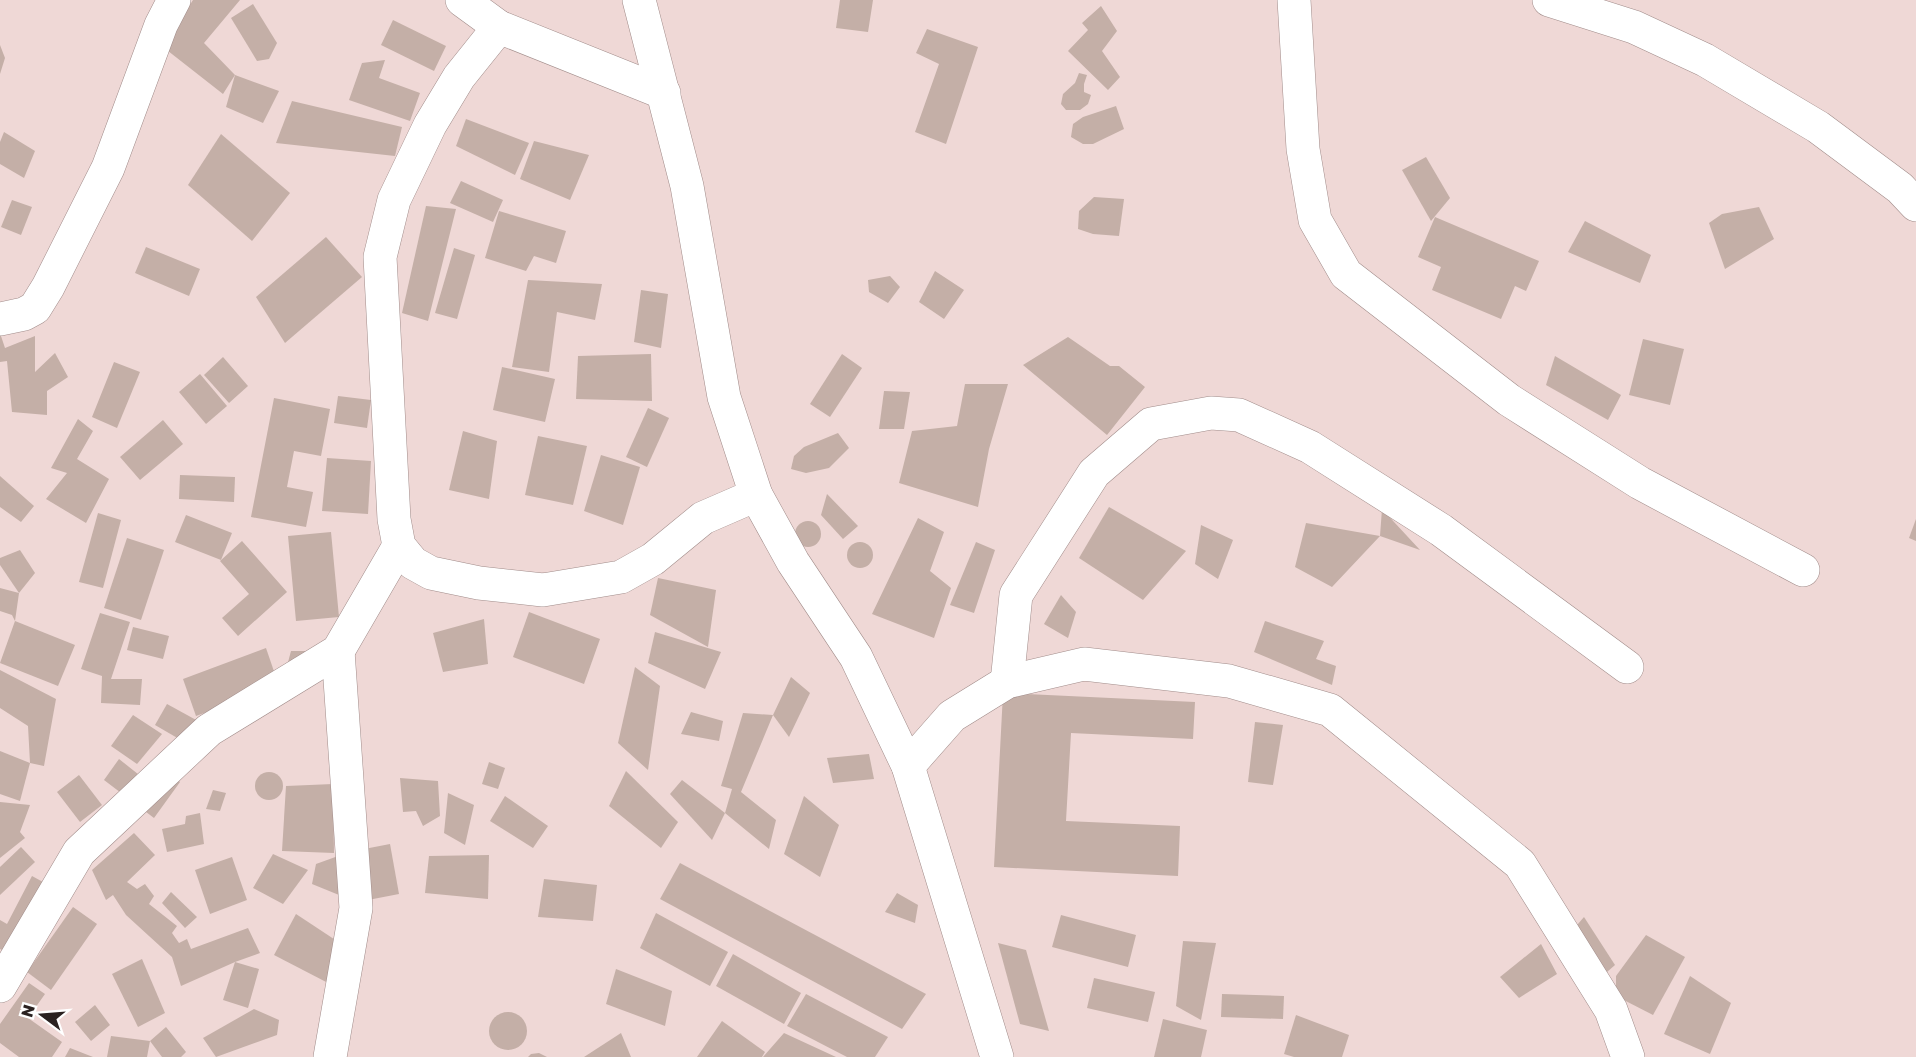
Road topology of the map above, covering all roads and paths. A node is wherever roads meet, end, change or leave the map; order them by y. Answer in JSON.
{"nodes":[{"id":1,"x":174,"y":0,"type":"edge"},
{"id":2,"x":462,"y":0,"type":"edge"},
{"id":3,"x":639,"y":0,"type":"edge"},
{"id":4,"x":1294,"y":0,"type":"edge"},
{"id":5,"x":1549,"y":0,"type":"edge"},
{"id":6,"x":499,"y":27,"type":"junction"},
{"id":7,"x":664,"y":93,"type":"junction"},
{"id":8,"x":1916,"y":205,"type":"edge"},
{"id":9,"x":0,"y":319,"type":"edge"},
{"id":10,"x":756,"y":495,"type":"junction"},
{"id":11,"x":399,"y":546,"type":"junction"},
{"id":12,"x":1803,"y":570,"type":"dead end"},
{"id":13,"x":338,"y":651,"type":"junction"},
{"id":14,"x":1628,"y":667,"type":"dead end"},
{"id":15,"x":1007,"y":682,"type":"junction"},
{"id":16,"x":908,"y":766,"type":"junction"},
{"id":17,"x":0,"y":986,"type":"edge"},
{"id":18,"x":330,"y":1057,"type":"edge"},
{"id":19,"x":998,"y":1057,"type":"edge"},
{"id":20,"x":1628,"y":1057,"type":"edge"}],
"edges":[{"from":1,"to":9,"type":"street"},
{"from":2,"to":6,"type":"street"},
{"from":3,"to":7,"type":"street"},
{"from":4,"to":12,"type":"street"},
{"from":5,"to":8,"type":"street"},
{"from":6,"to":7,"type":"street"},
{"from":6,"to":11,"type":"street"},
{"from":7,"to":10,"type":"street"},
{"from":10,"to":11,"type":"street"},
{"from":10,"to":16,"type":"street"},
{"from":11,"to":13,"type":"street"},
{"from":13,"to":17,"type":"street"},
{"from":13,"to":18,"type":"street"},
{"from":14,"to":15,"type":"street"},
{"from":15,"to":16,"type":"street"},
{"from":15,"to":20,"type":"street"},
{"from":16,"to":19,"type":"street"}]}
